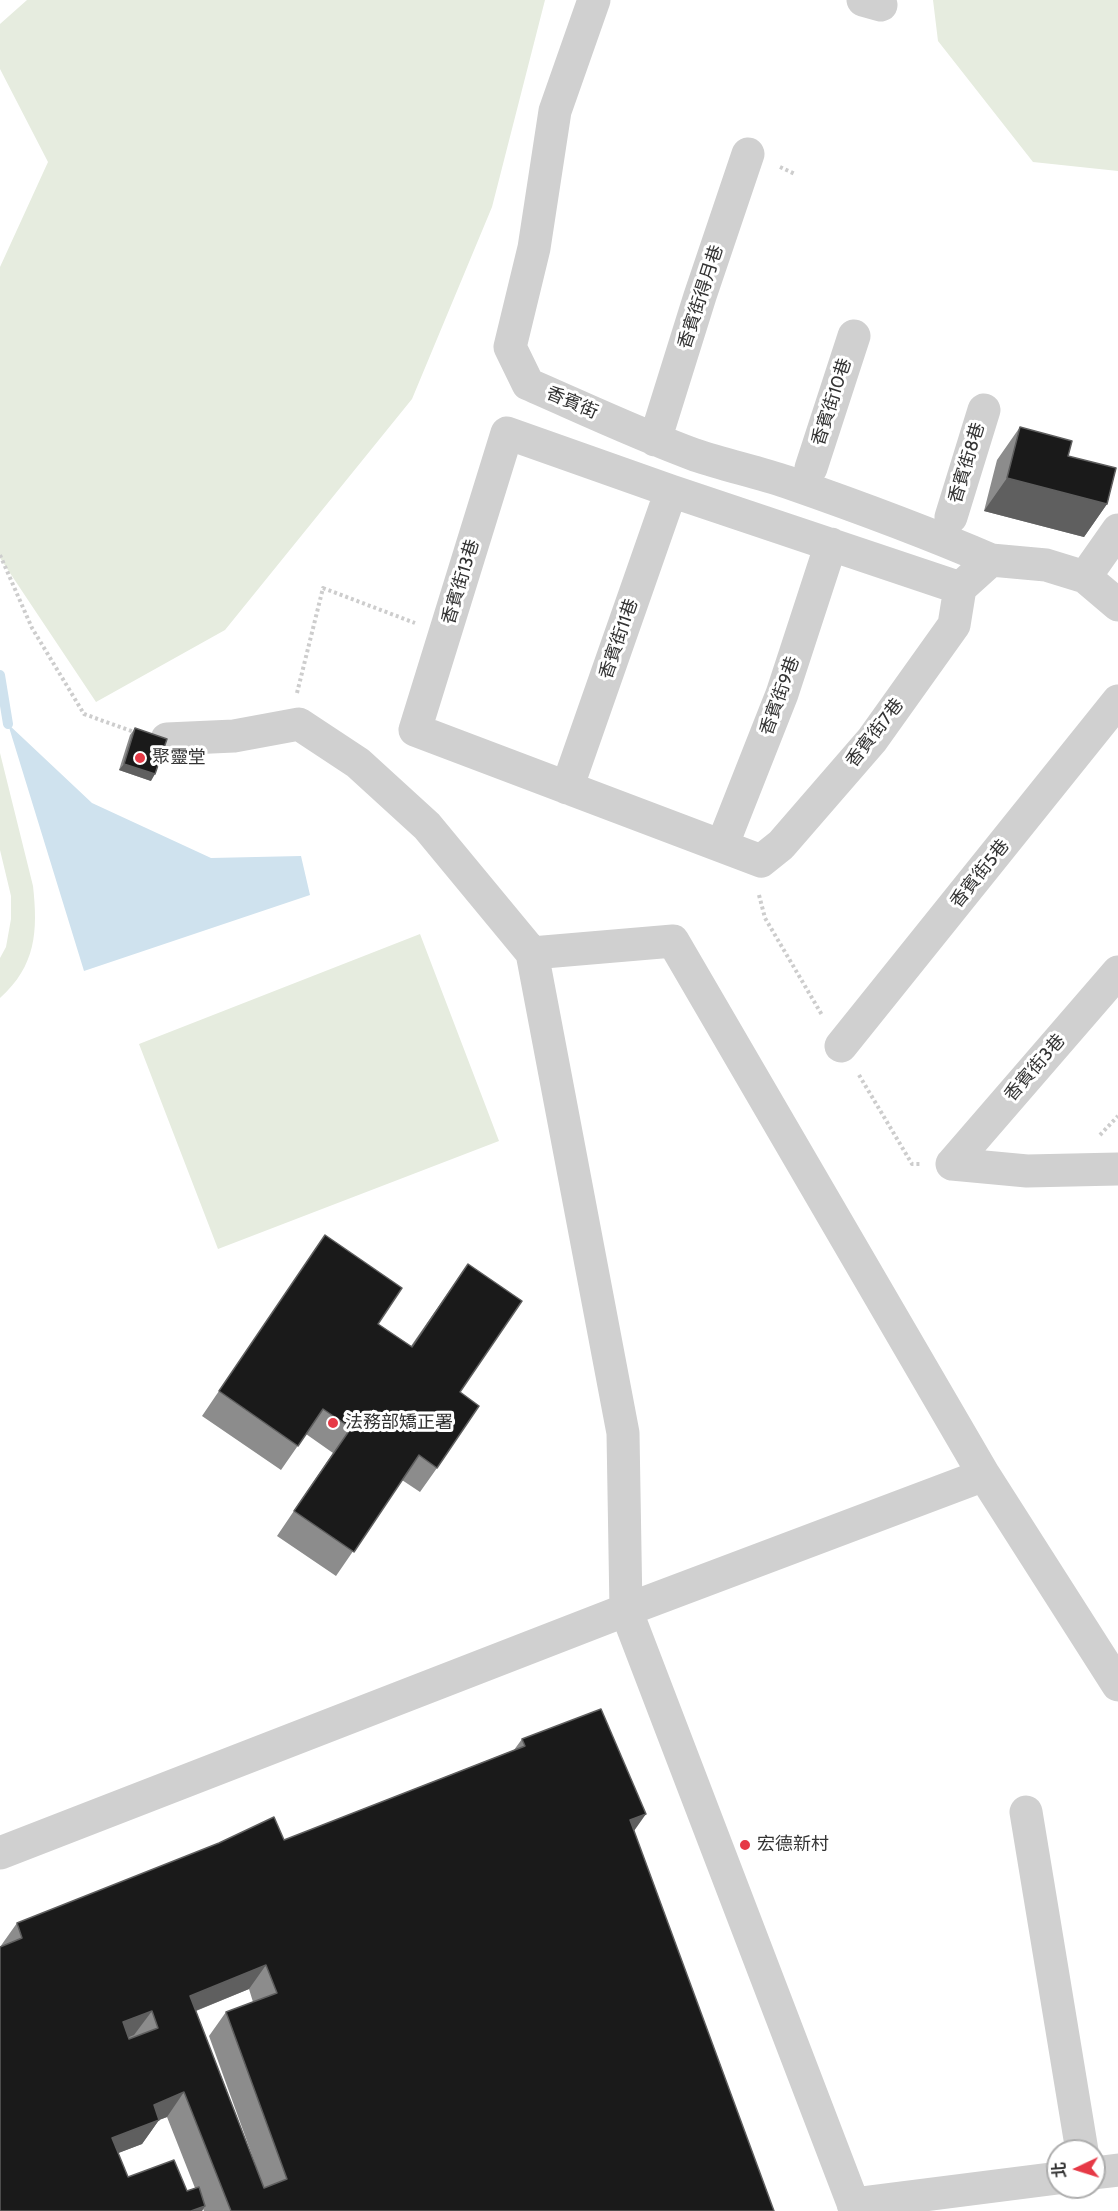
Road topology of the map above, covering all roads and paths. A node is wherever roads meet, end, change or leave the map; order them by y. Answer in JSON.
{"nodes":[{"id":1,"x":594,"y":0,"type":"edge"},
{"id":2,"x":748,"y":154,"type":"dead end"},
{"id":3,"x":854,"y":336,"type":"dead end"},
{"id":4,"x":984,"y":410,"type":"dead end"},
{"id":5,"x":655,"y":440,"type":"junction"},
{"id":6,"x":811,"y":468,"type":"dead end"},
{"id":7,"x":671,"y":491,"type":"junction"},
{"id":8,"x":951,"y":517,"type":"dead end"},
{"id":9,"x":1118,"y":530,"type":"edge"},
{"id":10,"x":831,"y":544,"type":"junction"},
{"id":11,"x":0,"y":555,"type":"edge"},
{"id":12,"x":991,"y":560,"type":"junction"},
{"id":13,"x":1085,"y":577,"type":"junction"},
{"id":14,"x":960,"y":588,"type":"junction"},
{"id":15,"x":1118,"y":604,"type":"edge"},
{"id":16,"x":445,"y":634,"type":"junction"},
{"id":17,"x":1118,"y":701,"type":"edge"},
{"id":18,"x":289,"y":726,"type":"junction"},
{"id":19,"x":167,"y":739,"type":"joint"},
{"id":20,"x":567,"y":788,"type":"junction"},
{"id":21,"x":722,"y":846,"type":"junction"},
{"id":22,"x":761,"y":861,"type":"junction"},
{"id":23,"x":532,"y":953,"type":"junction"},
{"id":24,"x":1118,"y":972,"type":"edge"},
{"id":25,"x":841,"y":1046,"type":"junction"},
{"id":26,"x":952,"y":1164,"type":"junction"},
{"id":27,"x":1118,"y":1169,"type":"edge"},
{"id":28,"x":984,"y":1475,"type":"junction"},
{"id":29,"x":626,"y":1610,"type":"junction"},
{"id":30,"x":1118,"y":1685,"type":"edge"},
{"id":31,"x":1026,"y":1812,"type":"dead end"},
{"id":32,"x":0,"y":1853,"type":"edge"},
{"id":33,"x":1080,"y":2139,"type":"edge"},
{"id":34,"x":1046,"y":2180,"type":"edge"},
{"id":35,"x":854,"y":2208,"type":"edge"}],
"edges":[{"from":1,"to":5,"type":"street","name":"香賓街"},
{"from":2,"to":5,"type":"street","name":"香賓街得月巷"},
{"from":3,"to":6,"type":"street","name":"香賓街10巷"},
{"from":4,"to":8,"type":"street","name":"香賓街8巷"},
{"from":5,"to":12,"type":"street","name":"香賓街"},
{"from":7,"to":10,"type":"street"},
{"from":7,"to":16,"type":"street","name":"香賓街13巷"},
{"from":7,"to":20,"type":"street","name":"香賓街11巷"},
{"from":9,"to":13,"type":"street"},
{"from":10,"to":14,"type":"street"},
{"from":10,"to":21,"type":"street","name":"香賓街9巷"},
{"from":11,"to":19,"type":"path"},
{"from":12,"to":13,"type":"street","name":"香賓街"},
{"from":12,"to":14,"type":"street"},
{"from":13,"to":15,"type":"street","name":"香賓街"},
{"from":14,"to":22,"type":"street","name":"香賓街7巷"},
{"from":16,"to":18,"type":"path"},
{"from":16,"to":20,"type":"street","name":"香賓街13巷"},
{"from":17,"to":25,"type":"street","name":"香賓街5巷"},
{"from":18,"to":19,"type":"street"},
{"from":18,"to":23,"type":"street"},
{"from":20,"to":21,"type":"street"},
{"from":21,"to":22,"type":"street"},
{"from":22,"to":25,"type":"path"},
{"from":23,"to":28,"type":"street"},
{"from":23,"to":29,"type":"street"},
{"from":24,"to":26,"type":"street","name":"香賓街3巷"},
{"from":25,"to":26,"type":"path"},
{"from":26,"to":27,"type":"street"},
{"from":28,"to":29,"type":"street"},
{"from":28,"to":30,"type":"street"},
{"from":29,"to":32,"type":"street"},
{"from":29,"to":35,"type":"street"},
{"from":31,"to":33,"type":"street"},
{"from":34,"to":35,"type":"street"}]}
